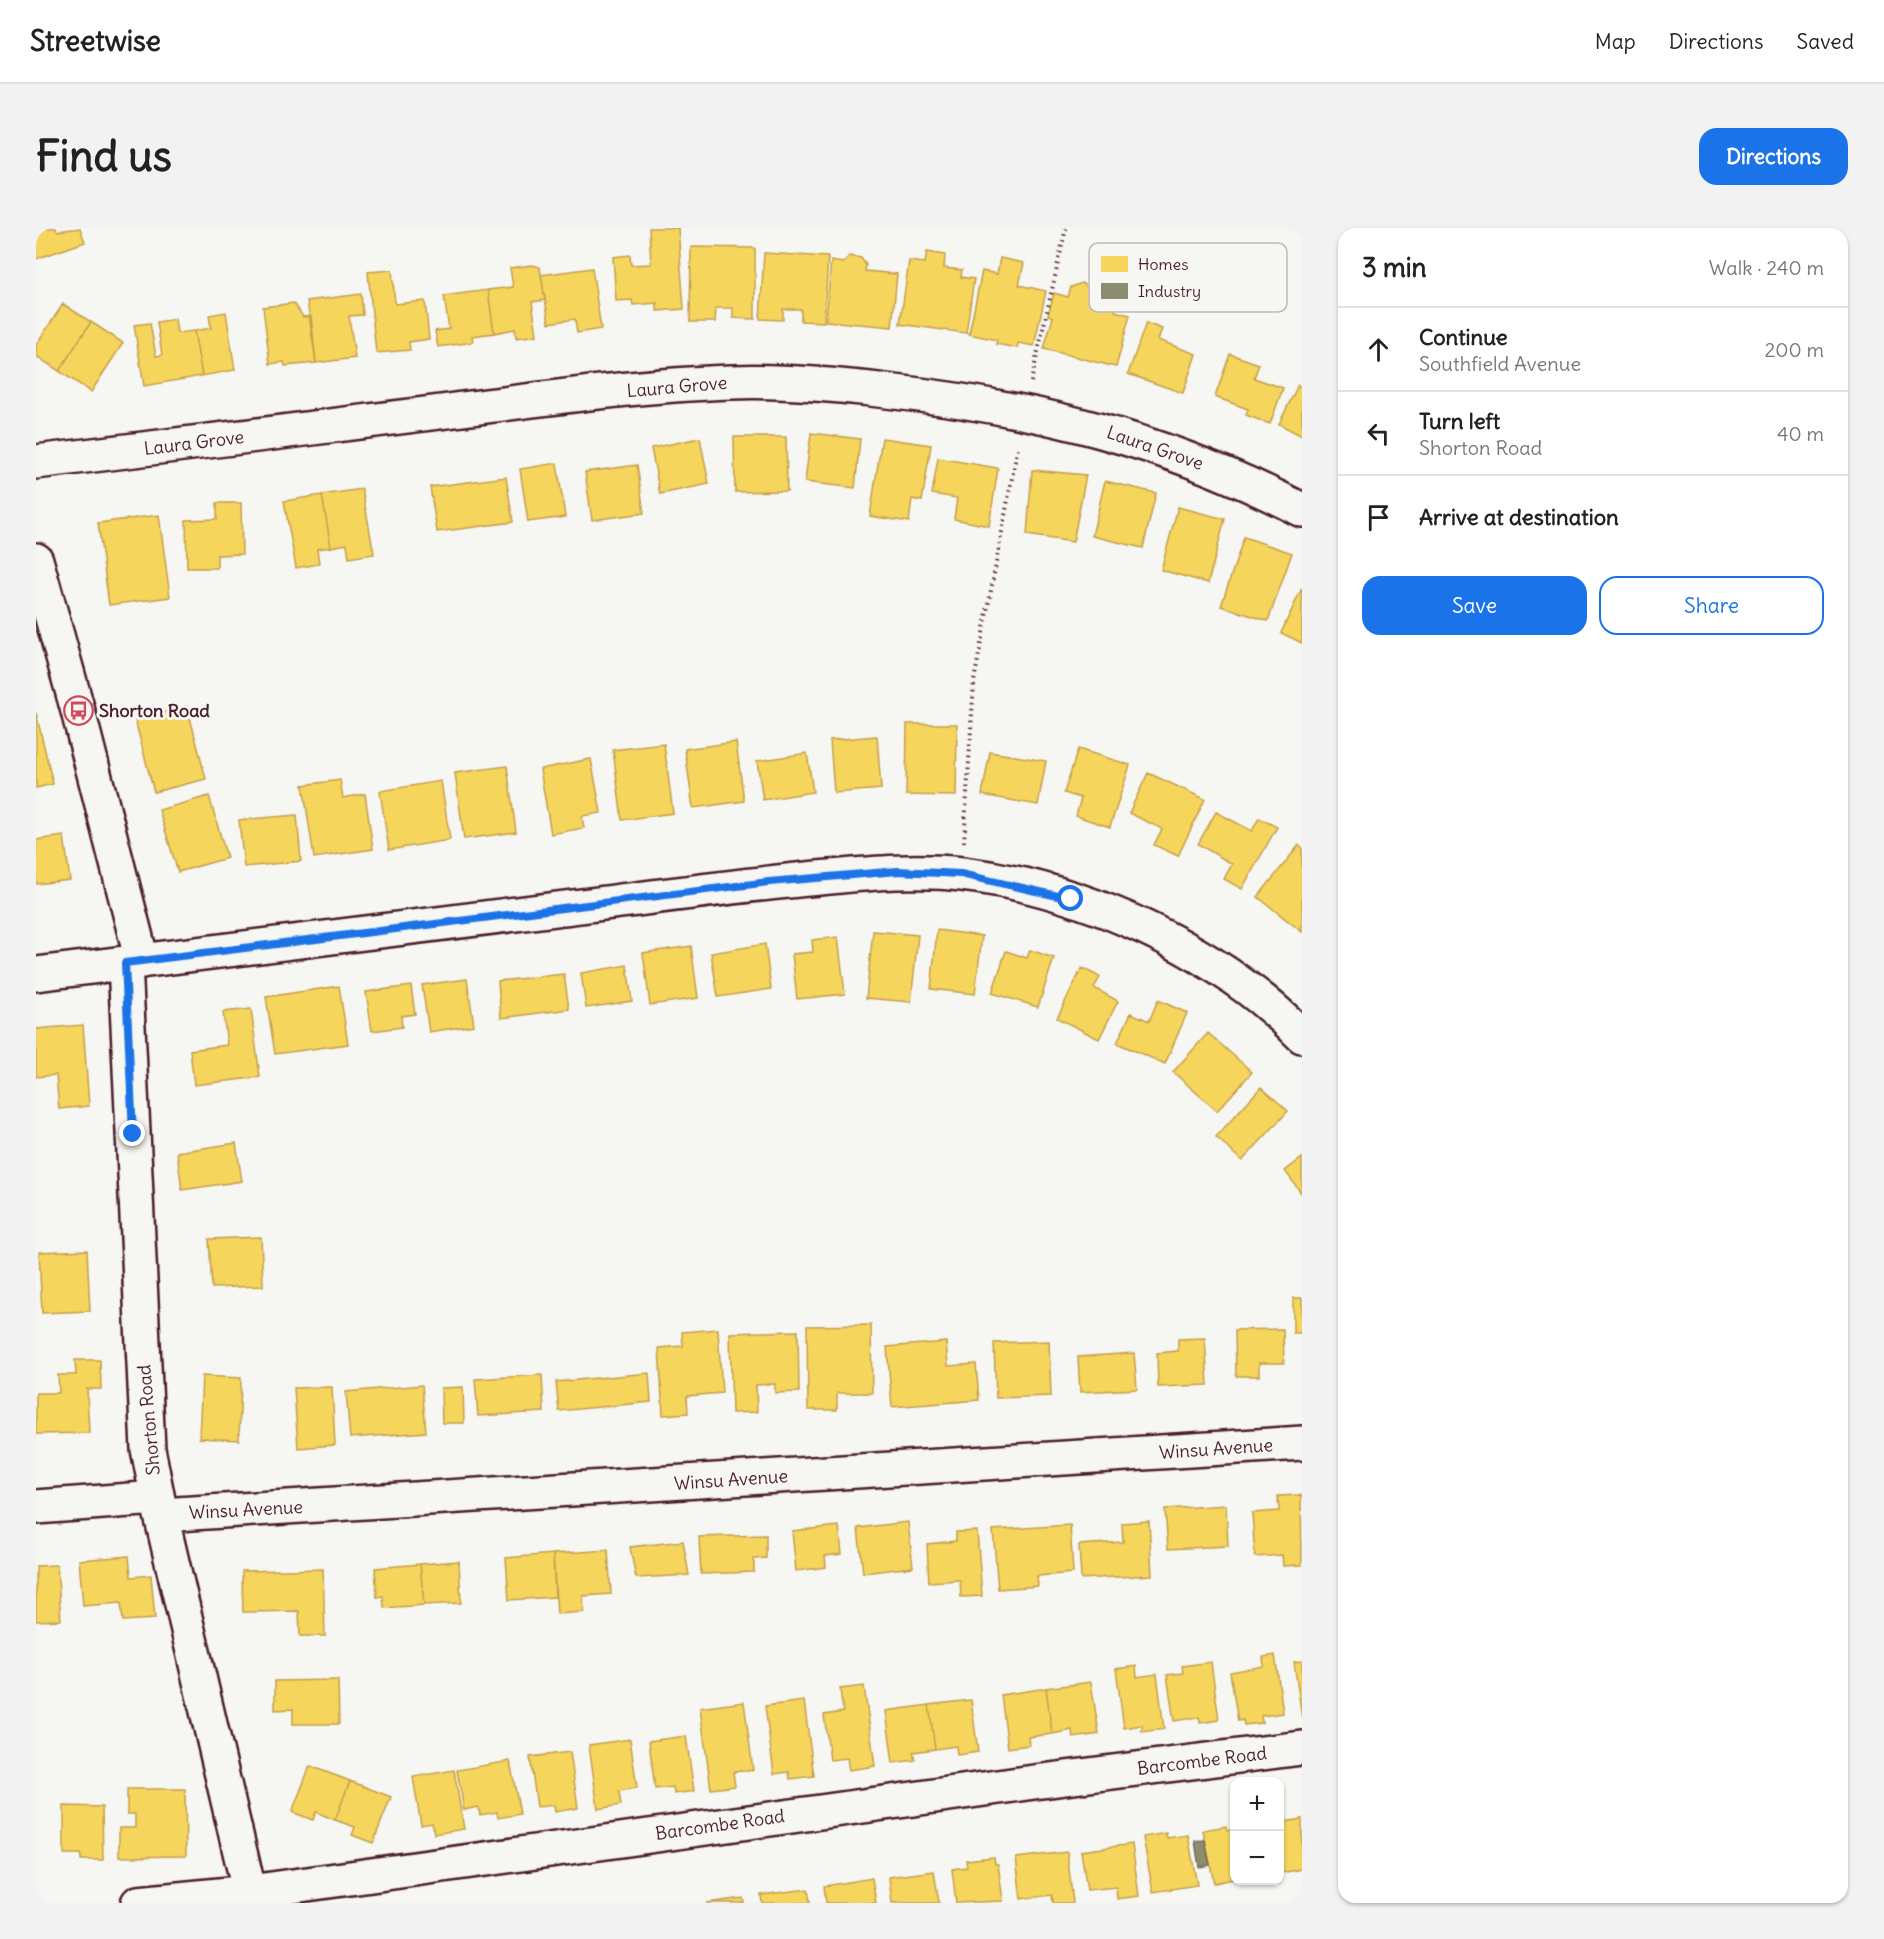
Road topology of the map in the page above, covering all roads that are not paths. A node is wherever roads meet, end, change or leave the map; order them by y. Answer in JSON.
{"nodes":[{"id":1,"x":36,"y":462,"type":"edge"},
{"id":2,"x":1302,"y":510,"type":"edge"},
{"id":3,"x":36,"y":560,"type":"edge"},
{"id":4,"x":134,"y":962,"type":"junction"},
{"id":5,"x":36,"y":974,"type":"edge"},
{"id":6,"x":1302,"y":1036,"type":"edge"},
{"id":7,"x":1302,"y":1443,"type":"edge"},
{"id":8,"x":36,"y":1507,"type":"edge"},
{"id":9,"x":159,"y":1507,"type":"junction"},
{"id":10,"x":1302,"y":1748,"type":"edge"},
{"id":11,"x":251,"y":1897,"type":"edge"},
{"id":12,"x":138,"y":1903,"type":"edge"}],
"edges":[{"from":1,"to":2,"type":"street","name":"Laura Grove"},
{"from":3,"to":4,"type":"street","name":"Shorton Road"},
{"from":4,"to":5,"type":"street"},
{"from":4,"to":6,"type":"street"},
{"from":4,"to":9,"type":"street","name":"Shorton Road"},
{"from":7,"to":9,"type":"street","name":"Winsu Avenue"},
{"from":8,"to":9,"type":"street","name":"Winsu Avenue"},
{"from":9,"to":11,"type":"street","name":"Shorton Road"},
{"from":10,"to":11,"type":"street","name":"Barcombe Road"},
{"from":11,"to":12,"type":"street","name":"Barcombe Road"}]}
